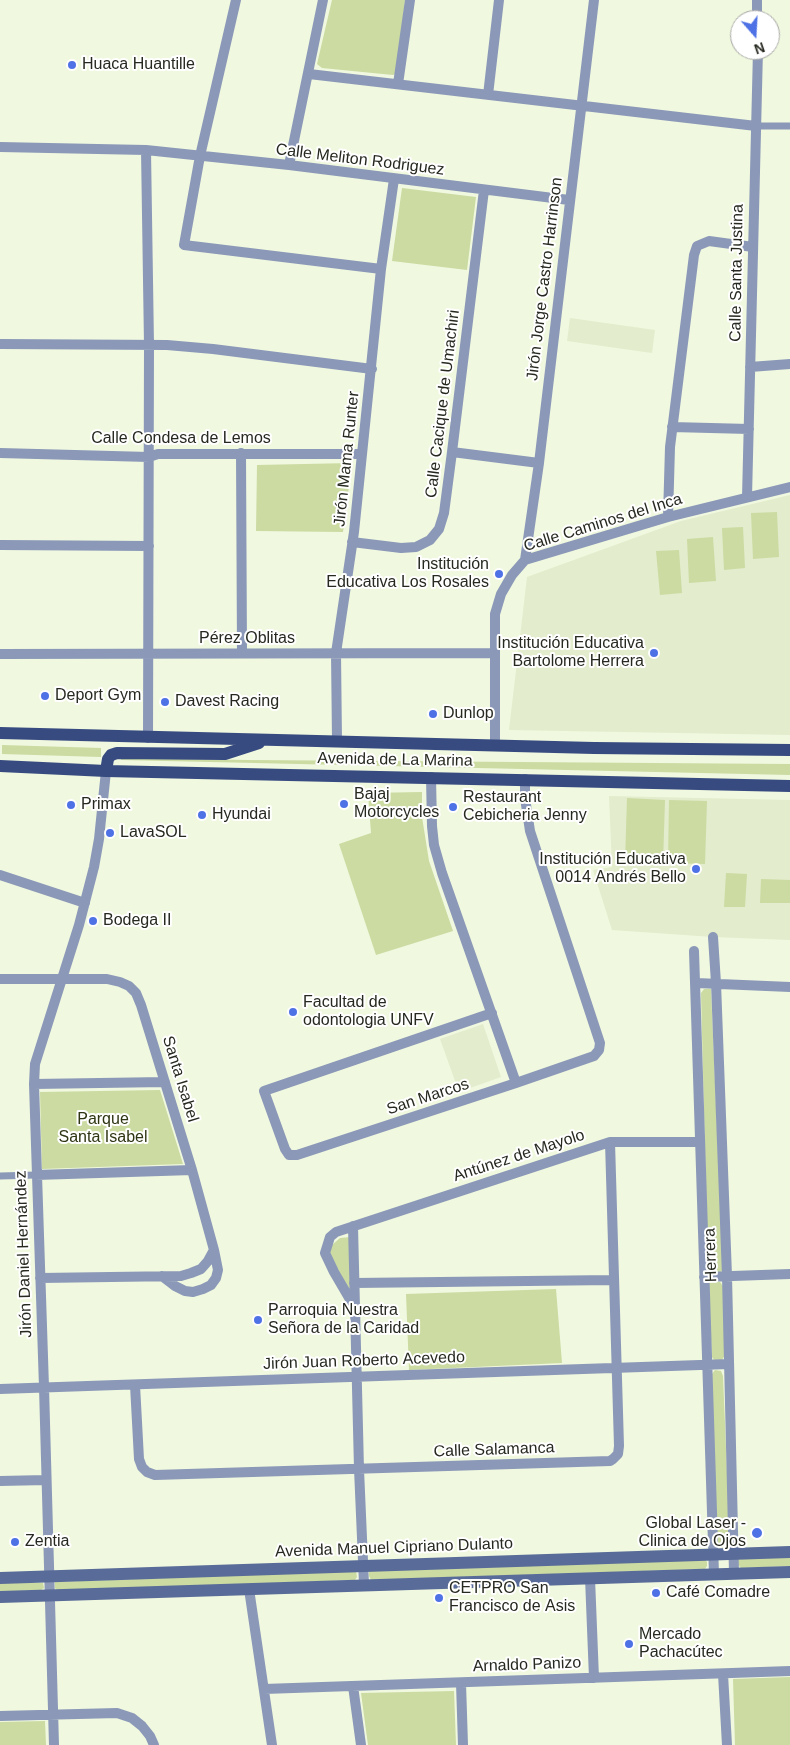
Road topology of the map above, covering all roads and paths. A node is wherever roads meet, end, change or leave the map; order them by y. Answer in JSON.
{"nodes":[{"id":1,"x":236,"y":0,"type":"edge"},
{"id":2,"x":323,"y":0,"type":"edge"},
{"id":3,"x":410,"y":0,"type":"edge"},
{"id":4,"x":500,"y":0,"type":"edge"},
{"id":5,"x":594,"y":0,"type":"edge"},
{"id":6,"x":758,"y":60,"type":"edge"},
{"id":7,"x":309,"y":74,"type":"junction"},
{"id":8,"x":398,"y":84,"type":"junction"},
{"id":9,"x":488,"y":95,"type":"junction"},
{"id":10,"x":581,"y":106,"type":"junction"},
{"id":11,"x":756,"y":126,"type":"junction"},
{"id":12,"x":790,"y":126,"type":"edge"},
{"id":13,"x":0,"y":147,"type":"edge"},
{"id":14,"x":146,"y":150,"type":"junction"},
{"id":15,"x":200,"y":156,"type":"junction"},
{"id":16,"x":290,"y":165,"type":"junction"},
{"id":17,"x":394,"y":179,"type":"junction"},
{"id":18,"x":484,"y":190,"type":"junction"},
{"id":19,"x":569,"y":200,"type":"junction"},
{"id":20,"x":753,"y":247,"type":"junction"},
{"id":21,"x":381,"y":269,"type":"junction"},
{"id":22,"x":0,"y":344,"type":"edge"},
{"id":23,"x":149,"y":345,"type":"junction"},
{"id":24,"x":790,"y":364,"type":"edge"},
{"id":25,"x":750,"y":367,"type":"junction"},
{"id":26,"x":372,"y":369,"type":"junction"},
{"id":27,"x":672,"y":427,"type":"junction"},
{"id":28,"x":749,"y":429,"type":"junction"},
{"id":29,"x":452,"y":452,"type":"junction"},
{"id":30,"x":0,"y":453,"type":"edge"},
{"id":31,"x":241,"y":453,"type":"junction"},
{"id":32,"x":362,"y":454,"type":"junction"},
{"id":33,"x":149,"y":457,"type":"junction"},
{"id":34,"x":539,"y":463,"type":"junction"},
{"id":35,"x":790,"y":487,"type":"edge"},
{"id":36,"x":747,"y":497,"type":"junction"},
{"id":37,"x":668,"y":517,"type":"junction"},
{"id":38,"x":352,"y":542,"type":"junction"},
{"id":39,"x":0,"y":545,"type":"edge"},
{"id":40,"x":149,"y":546,"type":"junction"},
{"id":41,"x":525,"y":560,"type":"junction"},
{"id":42,"x":242,"y":653,"type":"junction"},
{"id":43,"x":336,"y":653,"type":"junction"},
{"id":44,"x":494,"y":653,"type":"junction"},
{"id":45,"x":0,"y":654,"type":"edge"},
{"id":46,"x":148,"y":654,"type":"junction"},
{"id":47,"x":0,"y":733,"type":"edge"},
{"id":48,"x":148,"y":738,"type":"junction"},
{"id":49,"x":269,"y":740,"type":"junction"},
{"id":50,"x":337,"y":741,"type":"junction"},
{"id":51,"x":495,"y":746,"type":"junction"},
{"id":52,"x":790,"y":750,"type":"edge"},
{"id":53,"x":0,"y":766,"type":"edge"},
{"id":54,"x":106,"y":770,"type":"junction"},
{"id":55,"x":432,"y":777,"type":"junction"},
{"id":56,"x":525,"y":779,"type":"junction"},
{"id":57,"x":790,"y":786,"type":"edge"},
{"id":58,"x":0,"y":875,"type":"edge"},
{"id":59,"x":86,"y":903,"type":"junction"},
{"id":60,"x":713,"y":937,"type":"dead end"},
{"id":61,"x":694,"y":950,"type":"dead end"},
{"id":62,"x":61,"y":978,"type":"junction"},
{"id":63,"x":0,"y":979,"type":"edge"},
{"id":64,"x":696,"y":983,"type":"junction"},
{"id":65,"x":716,"y":984,"type":"junction"},
{"id":66,"x":790,"y":987,"type":"edge"},
{"id":67,"x":492,"y":1013,"type":"junction"},
{"id":68,"x":165,"y":1082,"type":"junction"},
{"id":69,"x":516,"y":1083,"type":"junction"},
{"id":70,"x":34,"y":1084,"type":"junction"},
{"id":71,"x":610,"y":1142,"type":"junction"},
{"id":72,"x":700,"y":1142,"type":"junction"},
{"id":73,"x":192,"y":1170,"type":"junction"},
{"id":74,"x":36,"y":1175,"type":"junction"},
{"id":75,"x":0,"y":1176,"type":"edge"},
{"id":76,"x":353,"y":1226,"type":"junction"},
{"id":77,"x":214,"y":1250,"type":"junction"},
{"id":78,"x":790,"y":1274,"type":"edge"},
{"id":79,"x":162,"y":1276,"type":"junction"},
{"id":80,"x":727,"y":1276,"type":"junction"},
{"id":81,"x":704,"y":1277,"type":"junction"},
{"id":82,"x":40,"y":1278,"type":"junction"},
{"id":83,"x":613,"y":1280,"type":"junction"},
{"id":84,"x":354,"y":1283,"type":"junction"},
{"id":85,"x":355,"y":1308,"type":"junction"},
{"id":86,"x":729,"y":1364,"type":"junction"},
{"id":87,"x":707,"y":1365,"type":"junction"},
{"id":88,"x":617,"y":1368,"type":"junction"},
{"id":89,"x":356,"y":1376,"type":"junction"},
{"id":90,"x":135,"y":1385,"type":"junction"},
{"id":91,"x":44,"y":1388,"type":"junction"},
{"id":92,"x":0,"y":1389,"type":"edge"},
{"id":93,"x":359,"y":1469,"type":"junction"},
{"id":94,"x":46,"y":1480,"type":"junction"},
{"id":95,"x":0,"y":1481,"type":"edge"},
{"id":96,"x":790,"y":1552,"type":"edge"},
{"id":97,"x":713,"y":1554,"type":"junction"},
{"id":98,"x":733,"y":1554,"type":"junction"},
{"id":99,"x":363,"y":1565,"type":"junction"},
{"id":100,"x":790,"y":1572,"type":"edge"},
{"id":101,"x":734,"y":1573,"type":"junction"},
{"id":102,"x":714,"y":1574,"type":"junction"},
{"id":103,"x":50,"y":1576,"type":"junction"},
{"id":104,"x":0,"y":1578,"type":"edge"},
{"id":105,"x":590,"y":1578,"type":"junction"},
{"id":106,"x":364,"y":1584,"type":"junction"},
{"id":107,"x":249,"y":1589,"type":"junction"},
{"id":108,"x":50,"y":1595,"type":"junction"},
{"id":109,"x":0,"y":1597,"type":"edge"},
{"id":110,"x":790,"y":1671,"type":"edge"},
{"id":111,"x":723,"y":1674,"type":"junction"},
{"id":112,"x":594,"y":1678,"type":"junction"},
{"id":113,"x":461,"y":1682,"type":"junction"},
{"id":114,"x":353,"y":1686,"type":"junction"},
{"id":115,"x":264,"y":1689,"type":"junction"},
{"id":116,"x":53,"y":1715,"type":"junction"},
{"id":117,"x":0,"y":1716,"type":"edge"},
{"id":118,"x":54,"y":1745,"type":"edge"},
{"id":119,"x":154,"y":1745,"type":"edge"},
{"id":120,"x":272,"y":1745,"type":"edge"},
{"id":121,"x":361,"y":1745,"type":"edge"},
{"id":122,"x":463,"y":1745,"type":"edge"},
{"id":123,"x":727,"y":1745,"type":"edge"}],
"edges":[{"from":1,"to":15,"type":"street"},
{"from":2,"to":7,"type":"street"},
{"from":3,"to":8,"type":"street"},
{"from":4,"to":9,"type":"street"},
{"from":5,"to":10,"type":"street","name":"Jirón Jorge Castro Harrinson"},
{"from":6,"to":11,"type":"street","name":"Calle Santa Justina"},
{"from":7,"to":8,"type":"street"},
{"from":7,"to":16,"type":"street"},
{"from":8,"to":9,"type":"street"},
{"from":9,"to":10,"type":"street"},
{"from":10,"to":11,"type":"street"},
{"from":10,"to":19,"type":"street","name":"Jirón Jorge Castro Harrinson"},
{"from":11,"to":12,"type":"street"},
{"from":11,"to":20,"type":"street","name":"Calle Santa Justina"},
{"from":13,"to":14,"type":"street","name":"Calle Meliton Rodriguez"},
{"from":14,"to":15,"type":"street","name":"Calle Meliton Rodriguez"},
{"from":14,"to":23,"type":"street"},
{"from":15,"to":16,"type":"street","name":"Calle Meliton Rodriguez"},
{"from":15,"to":21,"type":"street"},
{"from":16,"to":17,"type":"street","name":"Calle Meliton Rodriguez"},
{"from":17,"to":18,"type":"street","name":"Calle Meliton Rodriguez"},
{"from":17,"to":21,"type":"street","name":"Jirón Mama Runter"},
{"from":18,"to":19,"type":"street","name":"Calle Meliton Rodriguez"},
{"from":18,"to":29,"type":"street","name":"Calle Cacique de Umachiri"},
{"from":19,"to":34,"type":"street","name":"Jirón Jorge Castro Harrinson"},
{"from":20,"to":25,"type":"street","name":"Calle Santa Justina"},
{"from":20,"to":27,"type":"street"},
{"from":21,"to":26,"type":"street","name":"Jirón Mama Runter"},
{"from":22,"to":23,"type":"street"},
{"from":23,"to":26,"type":"street"},
{"from":23,"to":33,"type":"street"},
{"from":24,"to":25,"type":"street"},
{"from":25,"to":28,"type":"street","name":"Calle Santa Justina"},
{"from":26,"to":32,"type":"street","name":"Jirón Mama Runter"},
{"from":27,"to":28,"type":"street"},
{"from":27,"to":37,"type":"street"},
{"from":28,"to":36,"type":"street","name":"Calle Santa Justina"},
{"from":29,"to":34,"type":"street"},
{"from":29,"to":38,"type":"street","name":"Calle Cacique de Umachiri"},
{"from":30,"to":33,"type":"street","name":"Calle Condesa de Lemos"},
{"from":31,"to":32,"type":"street","name":"Calle Condesa de Lemos"},
{"from":31,"to":33,"type":"street","name":"Calle Condesa de Lemos"},
{"from":31,"to":42,"type":"street"},
{"from":32,"to":38,"type":"street","name":"Jirón Mama Runter"},
{"from":33,"to":40,"type":"street"},
{"from":34,"to":41,"type":"street","name":"Jirón Jorge Castro Harrinson"},
{"from":35,"to":36,"type":"street","name":"Calle Caminos del Inca"},
{"from":36,"to":37,"type":"street","name":"Calle Caminos del Inca"},
{"from":37,"to":41,"type":"street","name":"Calle Caminos del Inca"},
{"from":38,"to":43,"type":"street","name":"Jirón Mama Runter"},
{"from":39,"to":40,"type":"street"},
{"from":40,"to":46,"type":"street"},
{"from":41,"to":44,"type":"street","name":"Calle Caminos del Inca"},
{"from":42,"to":43,"type":"street","name":"Pérez Oblitas"},
{"from":42,"to":46,"type":"street","name":"Pérez Oblitas"},
{"from":43,"to":44,"type":"street","name":"Pérez Oblitas"},
{"from":43,"to":50,"type":"street","name":"Jirón Mama Runter"},
{"from":44,"to":51,"type":"street","name":"Calle Caminos del Inca"},
{"from":45,"to":46,"type":"street","name":"Pérez Oblitas"},
{"from":46,"to":48,"type":"street"},
{"from":47,"to":48,"type":"main road","name":"Avenida de La Marina"},
{"from":48,"to":49,"type":"main road","name":"Avenida de La Marina"},
{"from":49,"to":50,"type":"main road","name":"Avenida de La Marina"},
{"from":49,"to":54,"type":"main road"},
{"from":50,"to":51,"type":"main road","name":"Avenida de La Marina"},
{"from":51,"to":52,"type":"main road","name":"Avenida de La Marina"},
{"from":53,"to":54,"type":"main road","name":"Avenida de La Marina"},
{"from":54,"to":55,"type":"main road","name":"Avenida de La Marina"},
{"from":54,"to":59,"type":"street","name":"Jirón Daniel Hernández"},
{"from":55,"to":56,"type":"main road","name":"Avenida de La Marina"},
{"from":55,"to":67,"type":"street"},
{"from":56,"to":57,"type":"main road","name":"Avenida de La Marina"},
{"from":56,"to":69,"type":"street","name":"San Marcos"},
{"from":58,"to":59,"type":"street"},
{"from":59,"to":62,"type":"street","name":"Jirón Daniel Hernández"},
{"from":60,"to":65,"type":"street","name":"Herrera"},
{"from":61,"to":64,"type":"street","name":"Herrera"},
{"from":62,"to":63,"type":"street"},
{"from":62,"to":68,"type":"street","name":"Santa Isabel"},
{"from":62,"to":70,"type":"street","name":"Jirón Daniel Hernández"},
{"from":64,"to":65,"type":"street"},
{"from":64,"to":72,"type":"street","name":"Herrera"},
{"from":65,"to":66,"type":"street"},
{"from":65,"to":80,"type":"street","name":"Herrera"},
{"from":67,"to":69,"type":"street"},
{"from":67,"to":69,"type":"street","name":"San Marcos"},
{"from":68,"to":70,"type":"street"},
{"from":68,"to":73,"type":"street","name":"Santa Isabel"},
{"from":70,"to":74,"type":"street","name":"Jirón Daniel Hernández"},
{"from":71,"to":72,"type":"street","name":"Antúnez de Mayolo"},
{"from":71,"to":76,"type":"street","name":"Antúnez de Mayolo"},
{"from":71,"to":83,"type":"street","name":"Calle Salamanca"},
{"from":72,"to":81,"type":"street","name":"Herrera"},
{"from":73,"to":74,"type":"street"},
{"from":73,"to":77,"type":"street","name":"Santa Isabel"},
{"from":74,"to":75,"type":"street"},
{"from":74,"to":82,"type":"street","name":"Jirón Daniel Hernández"},
{"from":76,"to":84,"type":"street","name":"Antúnez de Mayolo"},
{"from":76,"to":85,"type":"street","name":"Antúnez de Mayolo"},
{"from":77,"to":79,"type":"street"},
{"from":77,"to":79,"type":"street","name":"Santa Isabel"},
{"from":78,"to":80,"type":"street"},
{"from":79,"to":82,"type":"street"},
{"from":80,"to":81,"type":"street"},
{"from":80,"to":86,"type":"street","name":"Herrera"},
{"from":81,"to":87,"type":"street","name":"Herrera"},
{"from":82,"to":91,"type":"street","name":"Jirón Daniel Hernández"},
{"from":83,"to":84,"type":"street"},
{"from":83,"to":88,"type":"street","name":"Calle Salamanca"},
{"from":84,"to":85,"type":"street","name":"Antúnez de Mayolo"},
{"from":85,"to":89,"type":"street","name":"Antúnez de Mayolo"},
{"from":86,"to":87,"type":"street","name":"Jirón Juan Roberto Acevedo"},
{"from":86,"to":98,"type":"street","name":"Herrera"},
{"from":87,"to":88,"type":"street","name":"Jirón Juan Roberto Acevedo"},
{"from":87,"to":97,"type":"street","name":"Herrera"},
{"from":88,"to":89,"type":"street","name":"Jirón Juan Roberto Acevedo"},
{"from":88,"to":93,"type":"street","name":"Calle Salamanca"},
{"from":89,"to":90,"type":"street","name":"Jirón Juan Roberto Acevedo"},
{"from":89,"to":93,"type":"street","name":"Antúnez de Mayolo"},
{"from":90,"to":91,"type":"street","name":"Jirón Juan Roberto Acevedo"},
{"from":90,"to":93,"type":"street","name":"Calle Salamanca"},
{"from":91,"to":92,"type":"street","name":"Jirón Juan Roberto Acevedo"},
{"from":91,"to":94,"type":"street","name":"Jirón Daniel Hernández"},
{"from":93,"to":99,"type":"street","name":"Antúnez de Mayolo"},
{"from":94,"to":95,"type":"street"},
{"from":94,"to":103,"type":"street","name":"Jirón Daniel Hernández"},
{"from":96,"to":98,"type":"main road","name":"Avenida Manuel Cipriano Dulanto"},
{"from":97,"to":98,"type":"main road","name":"Avenida Manuel Cipriano Dulanto"},
{"from":97,"to":99,"type":"main road","name":"Avenida Manuel Cipriano Dulanto"},
{"from":97,"to":102,"type":"street","name":"Herrera"},
{"from":98,"to":101,"type":"street","name":"Herrera"},
{"from":99,"to":103,"type":"main road","name":"Avenida Manuel Cipriano Dulanto"},
{"from":99,"to":106,"type":"street","name":"Antúnez de Mayolo"},
{"from":100,"to":101,"type":"main road"},
{"from":101,"to":102,"type":"main road"},
{"from":102,"to":105,"type":"main road"},
{"from":103,"to":104,"type":"main road","name":"Avenida Manuel Cipriano Dulanto"},
{"from":103,"to":108,"type":"street","name":"Jirón Daniel Hernández"},
{"from":105,"to":106,"type":"main road"},
{"from":105,"to":112,"type":"street"},
{"from":106,"to":107,"type":"main road"},
{"from":107,"to":108,"type":"main road"},
{"from":107,"to":115,"type":"street"},
{"from":108,"to":109,"type":"main road"},
{"from":108,"to":116,"type":"street","name":"Jirón Daniel Hernández"},
{"from":110,"to":111,"type":"street","name":"Arnaldo Panizo"},
{"from":111,"to":112,"type":"street","name":"Arnaldo Panizo"},
{"from":111,"to":123,"type":"street"},
{"from":112,"to":113,"type":"street","name":"Arnaldo Panizo"},
{"from":113,"to":114,"type":"street","name":"Arnaldo Panizo"},
{"from":113,"to":122,"type":"street"},
{"from":114,"to":115,"type":"street","name":"Arnaldo Panizo"},
{"from":114,"to":121,"type":"street"},
{"from":115,"to":120,"type":"street"},
{"from":116,"to":117,"type":"street"},
{"from":116,"to":118,"type":"street","name":"Jirón Daniel Hernández"},
{"from":116,"to":119,"type":"street"}]}
